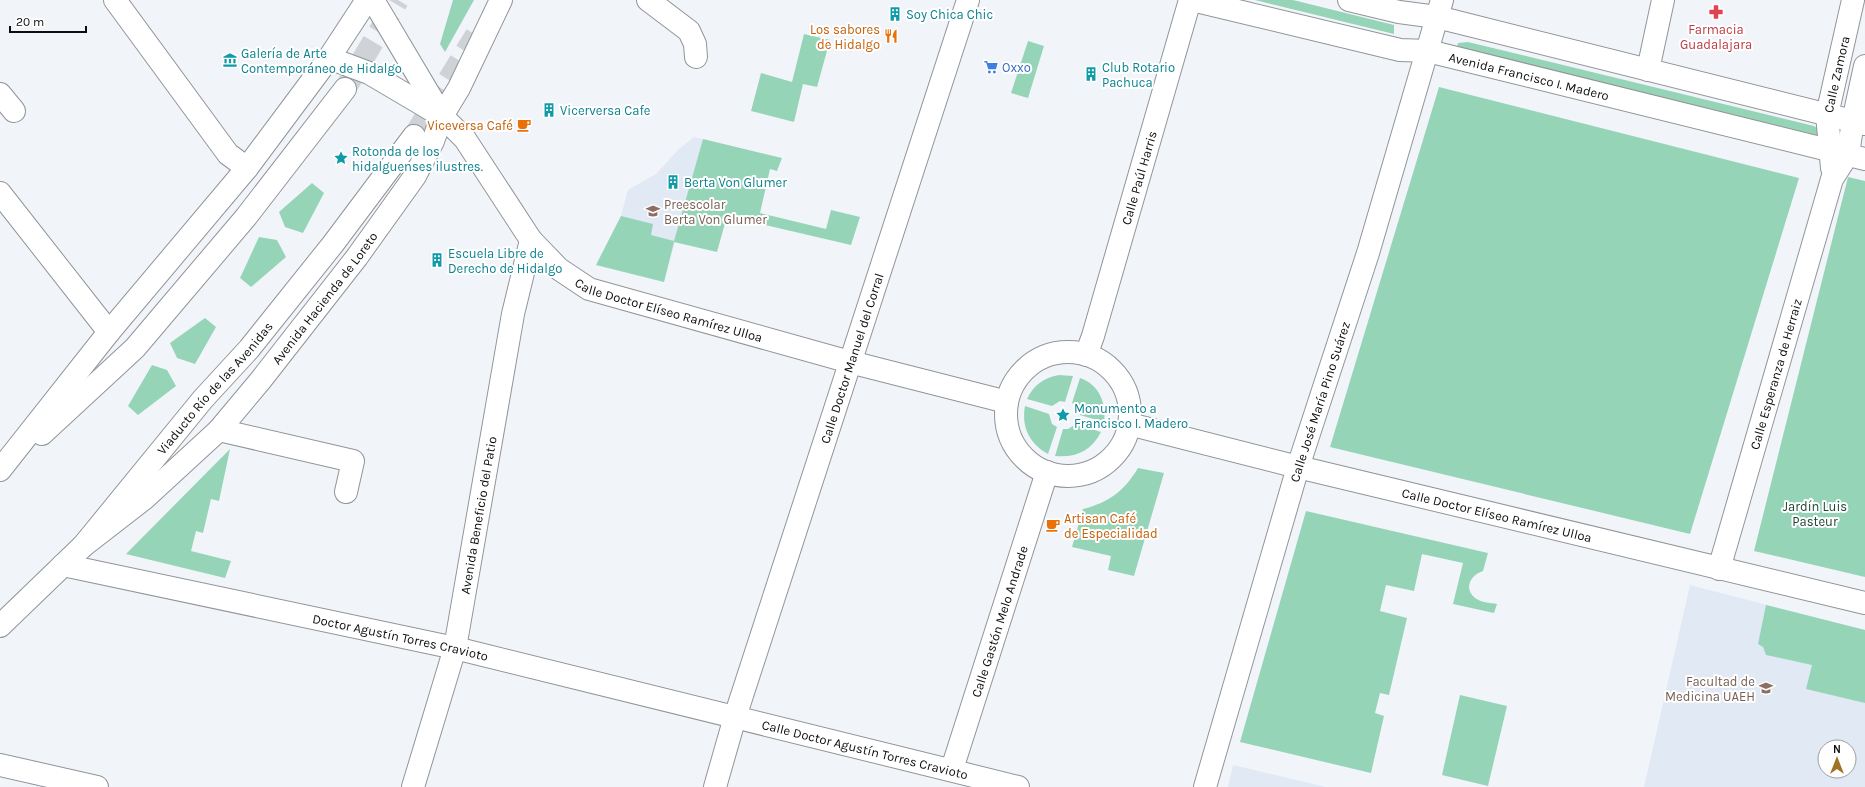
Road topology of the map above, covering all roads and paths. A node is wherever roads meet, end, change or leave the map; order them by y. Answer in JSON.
{"nodes":[{"id":1,"x":115,"y":0,"type":"edge"},
{"id":2,"x":367,"y":0,"type":"edge"},
{"id":3,"x":373,"y":0,"type":"edge"},
{"id":4,"x":501,"y":0,"type":"edge"},
{"id":5,"x":648,"y":0,"type":"edge"},
{"id":6,"x":968,"y":0,"type":"edge"},
{"id":7,"x":1192,"y":0,"type":"edge"},
{"id":8,"x":1349,"y":0,"type":"edge"},
{"id":9,"x":1663,"y":0,"type":"edge"},
{"id":10,"x":1853,"y":0,"type":"edge"},
{"id":11,"x":1439,"y":8,"type":"edge"},
{"id":12,"x":1428,"y":51,"type":"junction"},
{"id":13,"x":696,"y":57,"type":"dead end"},
{"id":14,"x":329,"y":58,"type":"junction"},
{"id":15,"x":1865,"y":66,"type":"edge"},
{"id":16,"x":1648,"y":70,"type":"junction"},
{"id":17,"x":345,"y":89,"type":"tunnel mouth"},
{"id":18,"x":0,"y":94,"type":"edge"},
{"id":19,"x":14,"y":111,"type":"dead end"},
{"id":20,"x":1828,"y":115,"type":"junction"},
{"id":21,"x":442,"y":116,"type":"junction"},
{"id":22,"x":1859,"y":123,"type":"edge"},
{"id":23,"x":414,"y":136,"type":"tunnel mouth"},
{"id":24,"x":1848,"y":154,"type":"edge"},
{"id":25,"x":247,"y":168,"type":"junction"},
{"id":26,"x":0,"y":193,"type":"edge"},
{"id":27,"x":531,"y":240,"type":"junction"},
{"id":28,"x":109,"y":332,"type":"junction"},
{"id":29,"x":1086,"y":354,"type":"junction"},
{"id":30,"x":850,"y":362,"type":"junction"},
{"id":31,"x":1007,"y":402,"type":"junction"},
{"id":32,"x":1129,"y":424,"type":"junction"},
{"id":33,"x":219,"y":430,"type":"junction"},
{"id":34,"x":1298,"y":467,"type":"junction"},
{"id":35,"x":0,"y":471,"type":"edge"},
{"id":36,"x":1047,"y":472,"type":"junction"},
{"id":37,"x":346,"y":492,"type":"dead end"},
{"id":38,"x":83,"y":546,"type":"junction"},
{"id":39,"x":63,"y":565,"type":"junction"},
{"id":40,"x":1719,"y":568,"type":"junction"},
{"id":41,"x":1865,"y":603,"type":"edge"},
{"id":42,"x":0,"y":626,"type":"edge"},
{"id":43,"x":455,"y":648,"type":"junction"},
{"id":44,"x":735,"y":717,"type":"junction"},
{"id":45,"x":0,"y":765,"type":"edge"},
{"id":46,"x":952,"y":770,"type":"junction"},
{"id":47,"x":97,"y":787,"type":"edge"},
{"id":48,"x":413,"y":787,"type":"edge"},
{"id":49,"x":715,"y":787,"type":"edge"},
{"id":50,"x":1018,"y":787,"type":"edge"},
{"id":51,"x":1205,"y":787,"type":"edge"}],
"edges":[{"from":1,"to":25,"type":"street"},
{"from":2,"to":14,"type":"street"},
{"from":3,"to":21,"type":"street","name":"Calle Doctor Elíseo Ramírez Ulloa"},
{"from":4,"to":21,"type":"street","name":"Avenida Hacienda de Loreto"},
{"from":5,"to":13,"type":"street"},
{"from":6,"to":30,"type":"street","name":"Calle Doctor Manuel del Corral"},
{"from":7,"to":12,"type":"street","name":"Avenida Francisco I. Madero"},
{"from":7,"to":29,"type":"street","name":"Calle Paúl Harris"},
{"from":8,"to":11,"type":"street"},
{"from":9,"to":16,"type":"street"},
{"from":10,"to":20,"type":"street","name":"Calle Zamora"},
{"from":11,"to":12,"type":"street","name":"Calle José María Pino Suárez"},
{"from":11,"to":16,"type":"street"},
{"from":12,"to":24,"type":"street","name":"Avenida Francisco I. Madero"},
{"from":12,"to":34,"type":"street","name":"Calle José María Pino Suárez"},
{"from":14,"to":21,"type":"street"},
{"from":14,"to":25,"type":"street"},
{"from":15,"to":22,"type":"street","name":"Calle Zamora"},
{"from":16,"to":20,"type":"street"},
{"from":17,"to":35,"type":"street"},
{"from":18,"to":19,"type":"street"},
{"from":20,"to":22,"type":"street"},
{"from":20,"to":24,"type":"street","name":"Calle Zamora"},
{"from":21,"to":27,"type":"street","name":"Calle Doctor Elíseo Ramírez Ulloa"},
{"from":21,"to":33,"type":"street","name":"Avenida Hacienda de Loreto"},
{"from":22,"to":24,"type":"street","name":"Calle Zamora"},
{"from":23,"to":38,"type":"street","name":"Viaducto Río de las Avenidas"},
{"from":24,"to":40,"type":"street","name":"Calle Esperanza de Herraiz"},
{"from":25,"to":28,"type":"street"},
{"from":26,"to":28,"type":"street"},
{"from":27,"to":30,"type":"street","name":"Calle Doctor Elíseo Ramírez Ulloa"},
{"from":27,"to":43,"type":"street","name":"Avenida Beneficio del Patio"},
{"from":28,"to":35,"type":"street"},
{"from":29,"to":31,"type":"street"},
{"from":29,"to":32,"type":"street"},
{"from":30,"to":31,"type":"street","name":"Calle Doctor Elíseo Ramírez Ulloa"},
{"from":30,"to":44,"type":"street","name":"Calle Doctor Manuel del Corral"},
{"from":31,"to":36,"type":"street"},
{"from":32,"to":34,"type":"street","name":"Calle Doctor Elíseo Ramírez Ulloa"},
{"from":32,"to":36,"type":"street"},
{"from":33,"to":37,"type":"street"},
{"from":33,"to":38,"type":"street","name":"Avenida Hacienda de Loreto"},
{"from":34,"to":40,"type":"street","name":"Calle Doctor Elíseo Ramírez Ulloa"},
{"from":34,"to":51,"type":"street","name":"Calle José María Pino Suárez"},
{"from":36,"to":46,"type":"street","name":"Calle Gastón Melo Andrade"},
{"from":38,"to":39,"type":"street","name":"Viaducto Río de las Avenidas"},
{"from":39,"to":42,"type":"street","name":"Viaducto Río de las Avenidas"},
{"from":39,"to":43,"type":"street","name":"Doctor Agustín Torres Cravioto"},
{"from":40,"to":41,"type":"street","name":"Calle Doctor Elíseo Ramírez Ulloa"},
{"from":43,"to":44,"type":"street","name":"Doctor Agustín Torres Cravioto"},
{"from":43,"to":48,"type":"street","name":"Avenida Beneficio del Patio"},
{"from":44,"to":46,"type":"street","name":"Calle Doctor Agustín Torres Cravioto"},
{"from":44,"to":49,"type":"street","name":"Calle Doctor Manuel del Corral"},
{"from":45,"to":47,"type":"street"},
{"from":46,"to":50,"type":"street","name":"Calle Doctor Agustín Torres Cravioto"}]}
